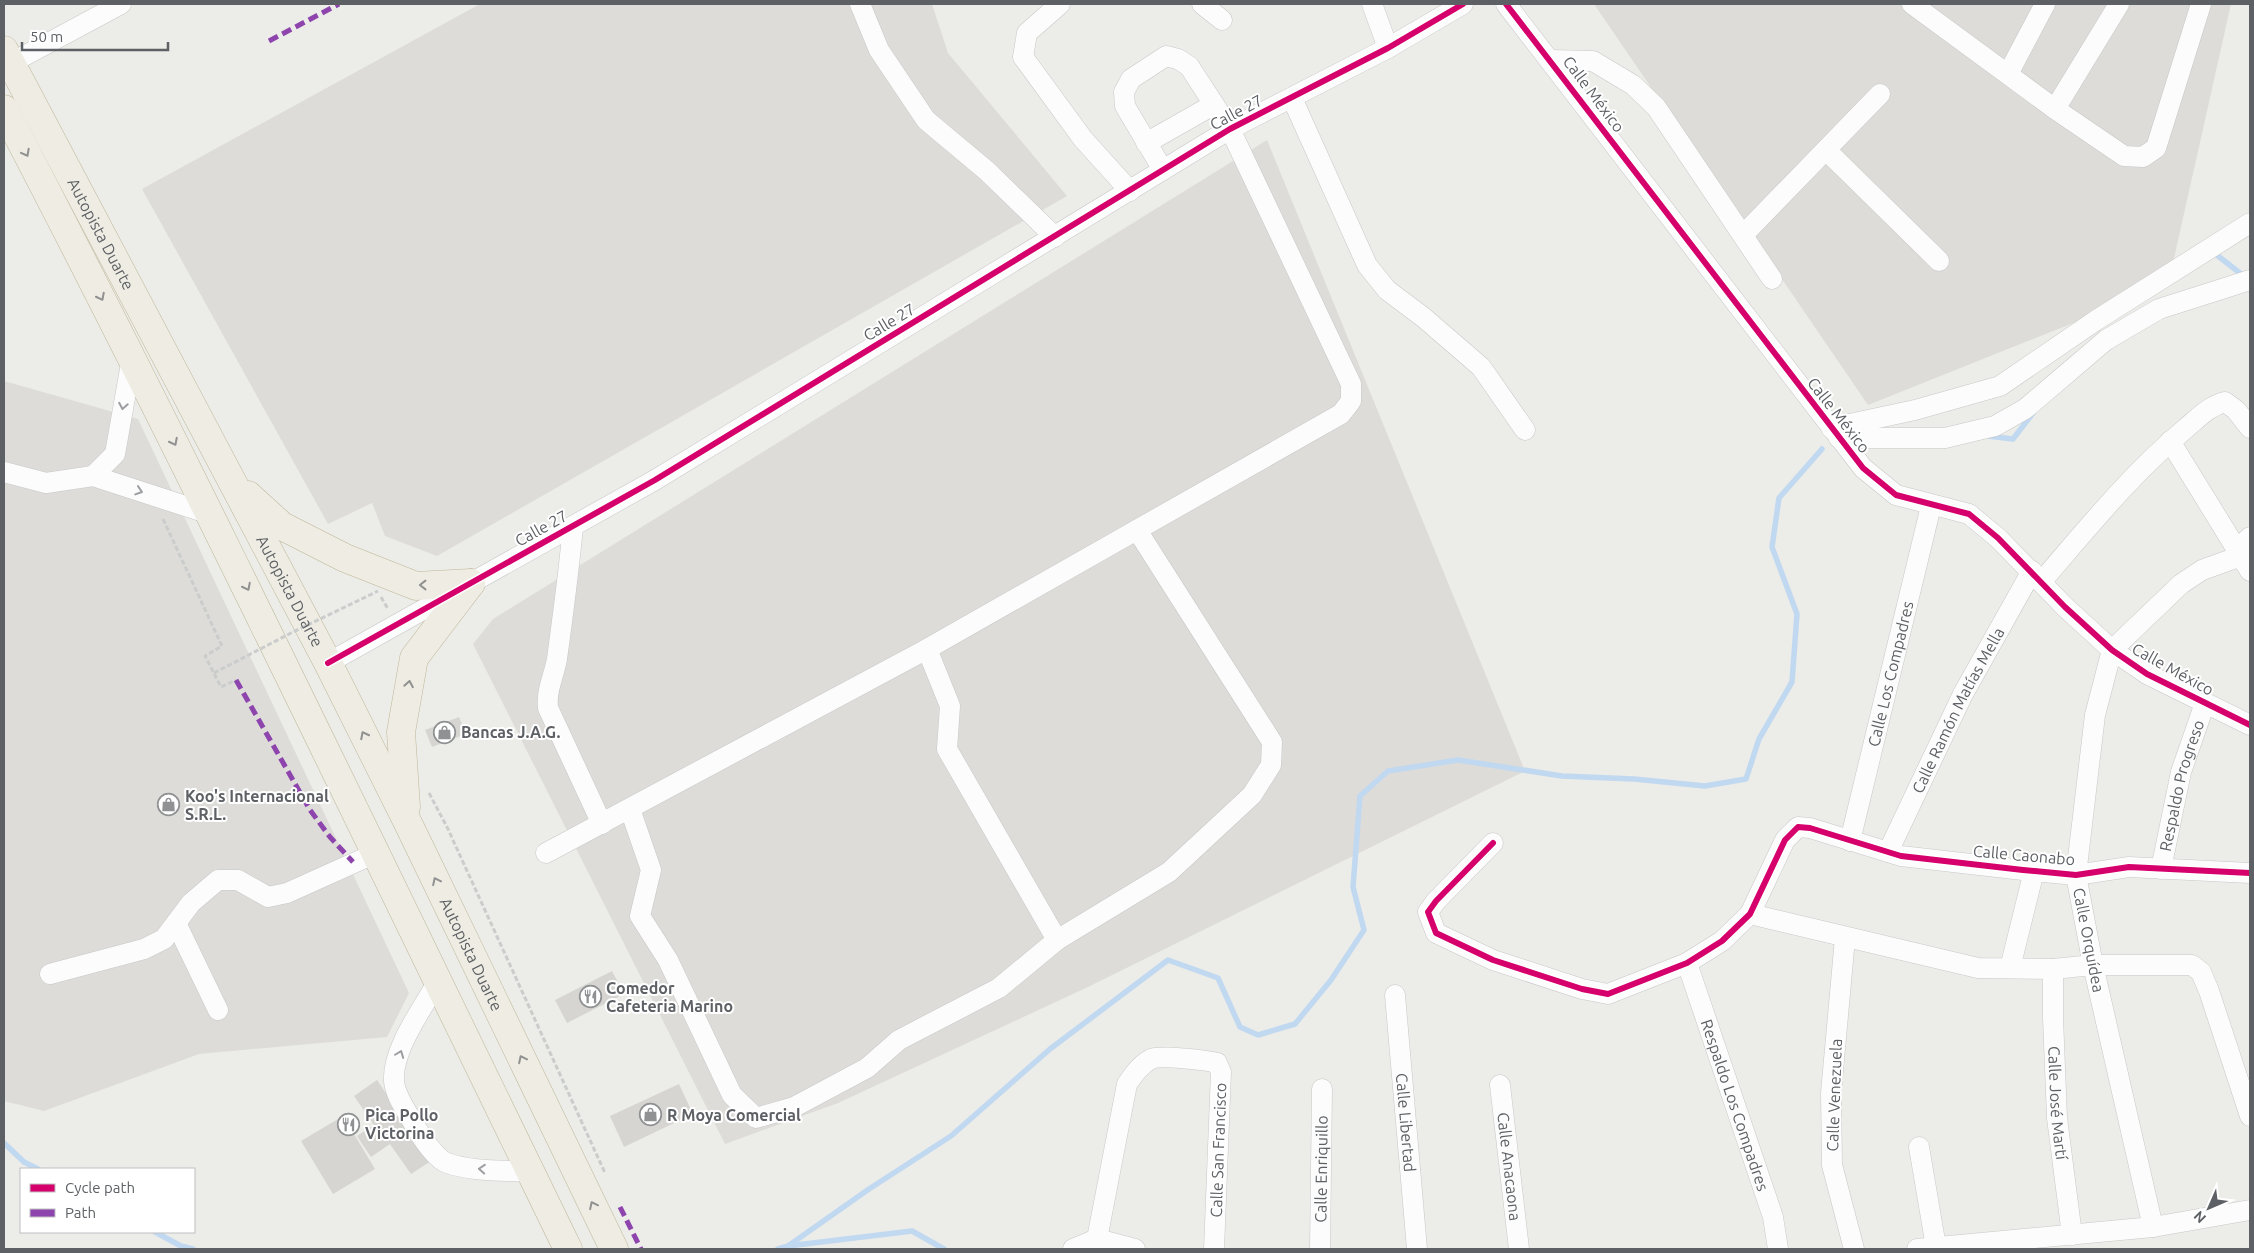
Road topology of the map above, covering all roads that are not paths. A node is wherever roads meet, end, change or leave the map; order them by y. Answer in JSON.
{"nodes":[{"id":1,"x":121,"y":4,"type":"edge"},
{"id":2,"x":860,"y":4,"type":"edge"},
{"id":3,"x":1060,"y":4,"type":"edge"},
{"id":4,"x":1202,"y":4,"type":"edge"},
{"id":5,"x":1372,"y":4,"type":"edge"},
{"id":6,"x":1462,"y":4,"type":"edge"},
{"id":7,"x":1506,"y":4,"type":"edge"},
{"id":8,"x":1912,"y":4,"type":"edge"},
{"id":9,"x":2045,"y":4,"type":"edge"},
{"id":10,"x":2119,"y":4,"type":"edge"},
{"id":11,"x":2201,"y":4,"type":"edge"},
{"id":12,"x":101,"y":10,"type":"edge"},
{"id":13,"x":1222,"y":20,"type":"dead end"},
{"id":14,"x":1388,"y":48,"type":"junction"},
{"id":15,"x":7,"y":57,"type":"edge"},
{"id":16,"x":1551,"y":60,"type":"junction"},
{"id":17,"x":2008,"y":74,"type":"junction"},
{"id":18,"x":1880,"y":94,"type":"dead end"},
{"id":19,"x":1292,"y":98,"type":"junction"},
{"id":20,"x":1213,"y":105,"type":"junction"},
{"id":21,"x":4,"y":109,"type":"edge"},
{"id":22,"x":2055,"y":109,"type":"junction"},
{"id":23,"x":1230,"y":129,"type":"junction"},
{"id":24,"x":1146,"y":143,"type":"junction"},
{"id":25,"x":1826,"y":150,"type":"junction"},
{"id":26,"x":1163,"y":170,"type":"junction"},
{"id":27,"x":1130,"y":191,"type":"junction"},
{"id":28,"x":2250,"y":223,"type":"edge"},
{"id":29,"x":1743,"y":236,"type":"junction"},
{"id":30,"x":1055,"y":237,"type":"junction"},
{"id":31,"x":1939,"y":261,"type":"dead end"},
{"id":32,"x":1772,"y":279,"type":"dead end"},
{"id":33,"x":2250,"y":280,"type":"edge"},
{"id":34,"x":132,"y":358,"type":"junction"},
{"id":35,"x":2250,"y":428,"type":"edge"},
{"id":36,"x":1525,"y":430,"type":"dead end"},
{"id":37,"x":1837,"y":436,"type":"junction"},
{"id":38,"x":2170,"y":441,"type":"junction"},
{"id":39,"x":4,"y":472,"type":"edge"},
{"id":40,"x":93,"y":476,"type":"junction"},
{"id":41,"x":36,"y":481,"type":"junction"},
{"id":42,"x":234,"y":482,"type":"junction"},
{"id":43,"x":4,"y":483,"type":"edge"},
{"id":44,"x":1931,"y":506,"type":"junction"},
{"id":45,"x":210,"y":514,"type":"junction"},
{"id":46,"x":574,"y":526,"type":"junction"},
{"id":47,"x":1138,"y":530,"type":"junction"},
{"id":48,"x":2245,"y":553,"type":"edge"},
{"id":49,"x":2037,"y":576,"type":"junction"},
{"id":50,"x":471,"y":583,"type":"junction"},
{"id":51,"x":927,"y":649,"type":"junction"},
{"id":52,"x":2112,"y":650,"type":"junction"},
{"id":53,"x":328,"y":663,"type":"junction"},
{"id":54,"x":2204,"y":702,"type":"junction"},
{"id":55,"x":2250,"y":725,"type":"edge"},
{"id":56,"x":630,"y":809,"type":"junction"},
{"id":57,"x":406,"y":819,"type":"junction"},
{"id":58,"x":602,"y":824,"type":"junction"},
{"id":59,"x":1850,"y":841,"type":"junction"},
{"id":60,"x":1493,"y":843,"type":"dead end"},
{"id":61,"x":1888,"y":852,"type":"junction"},
{"id":62,"x":376,"y":853,"type":"junction"},
{"id":63,"x":546,"y":853,"type":"dead end"},
{"id":64,"x":2161,"y":868,"type":"junction"},
{"id":65,"x":2034,"y":871,"type":"junction"},
{"id":66,"x":2250,"y":873,"type":"edge"},
{"id":67,"x":2076,"y":875,"type":"junction"},
{"id":68,"x":1750,"y":914,"type":"junction"},
{"id":69,"x":176,"y":923,"type":"junction"},
{"id":70,"x":1845,"y":938,"type":"junction"},
{"id":71,"x":1057,"y":940,"type":"junction"},
{"id":72,"x":1687,"y":963,"type":"junction"},
{"id":73,"x":2093,"y":965,"type":"junction"},
{"id":74,"x":2010,"y":968,"type":"junction"},
{"id":75,"x":2053,"y":969,"type":"junction"},
{"id":76,"x":50,"y":974,"type":"dead end"},
{"id":77,"x":438,"y":981,"type":"junction"},
{"id":78,"x":1395,"y":995,"type":"dead end"},
{"id":79,"x":218,"y":1010,"type":"dead end"},
{"id":80,"x":1500,"y":1085,"type":"dead end"},
{"id":81,"x":1322,"y":1089,"type":"dead end"},
{"id":82,"x":2250,"y":1116,"type":"edge"},
{"id":83,"x":1919,"y":1147,"type":"dead end"},
{"id":84,"x":531,"y":1172,"type":"junction"},
{"id":85,"x":2250,"y":1213,"type":"edge"},
{"id":86,"x":2153,"y":1227,"type":"junction"},
{"id":87,"x":2072,"y":1234,"type":"junction"},
{"id":88,"x":1097,"y":1239,"type":"junction"},
{"id":89,"x":1937,"y":1248,"type":"edge"},
{"id":90,"x":568,"y":1249,"type":"edge"},
{"id":91,"x":614,"y":1249,"type":"edge"},
{"id":92,"x":1073,"y":1249,"type":"edge"},
{"id":93,"x":1134,"y":1249,"type":"edge"},
{"id":94,"x":1214,"y":1249,"type":"edge"},
{"id":95,"x":1320,"y":1249,"type":"edge"},
{"id":96,"x":1417,"y":1249,"type":"edge"},
{"id":97,"x":1519,"y":1249,"type":"edge"},
{"id":98,"x":1778,"y":1249,"type":"edge"},
{"id":99,"x":1854,"y":1249,"type":"edge"}],
"edges":[{"from":1,"to":12,"type":"street"},
{"from":2,"to":30,"type":"street"},
{"from":3,"to":27,"type":"street"},
{"from":4,"to":13,"type":"street"},
{"from":5,"to":14,"type":"street"},
{"from":6,"to":14,"type":"street","name":"Calle 27"},
{"from":7,"to":16,"type":"street","name":"Calle México"},
{"from":8,"to":17,"type":"street"},
{"from":9,"to":17,"type":"street"},
{"from":10,"to":22,"type":"street"},
{"from":11,"to":22,"type":"street"},
{"from":12,"to":15,"type":"street"},
{"from":14,"to":19,"type":"street","name":"Calle 27"},
{"from":15,"to":42,"type":"highway","name":"Autopista Duarte"},
{"from":16,"to":29,"type":"street"},
{"from":16,"to":37,"type":"street","name":"Calle México"},
{"from":17,"to":22,"type":"street"},
{"from":18,"to":25,"type":"street"},
{"from":19,"to":23,"type":"street","name":"Calle 27"},
{"from":19,"to":36,"type":"street"},
{"from":20,"to":23,"type":"street"},
{"from":20,"to":24,"type":"street"},
{"from":20,"to":24,"type":"street"},
{"from":21,"to":34,"type":"highway","name":"Autopista Duarte","one_way":true},
{"from":23,"to":26,"type":"street","name":"Calle 27"},
{"from":23,"to":47,"type":"street"},
{"from":24,"to":26,"type":"street"},
{"from":25,"to":29,"type":"street"},
{"from":25,"to":31,"type":"street"},
{"from":26,"to":27,"type":"street","name":"Calle 27"},
{"from":27,"to":30,"type":"street","name":"Calle 27"},
{"from":28,"to":37,"type":"street"},
{"from":29,"to":32,"type":"street"},
{"from":30,"to":46,"type":"street","name":"Calle 27"},
{"from":33,"to":37,"type":"street"},
{"from":34,"to":40,"type":"street","one_way":true},
{"from":34,"to":45,"type":"highway","name":"Autopista Duarte","one_way":true},
{"from":35,"to":38,"type":"street","name":"Calle Ramón Matías Mella"},
{"from":37,"to":44,"type":"street","name":"Calle México"},
{"from":38,"to":48,"type":"street"},
{"from":38,"to":49,"type":"street","name":"Calle Ramón Matías Mella"},
{"from":39,"to":41,"type":"street"},
{"from":40,"to":41,"type":"street"},
{"from":40,"to":45,"type":"street","one_way":true},
{"from":41,"to":43,"type":"street"},
{"from":50,"to":42,"type":"highway","one_way":true},
{"from":42,"to":53,"type":"highway","name":"Autopista Duarte"},
{"from":44,"to":49,"type":"street","name":"Calle México"},
{"from":44,"to":59,"type":"street","name":"Calle Los Compadres"},
{"from":45,"to":62,"type":"highway","name":"Autopista Duarte","one_way":true},
{"from":46,"to":50,"type":"street","name":"Calle 27"},
{"from":46,"to":58,"type":"street"},
{"from":47,"to":51,"type":"street"},
{"from":47,"to":71,"type":"street"},
{"from":48,"to":52,"type":"street"},
{"from":49,"to":52,"type":"street","name":"Calle México"},
{"from":49,"to":61,"type":"street","name":"Calle Ramón Matías Mella"},
{"from":50,"to":53,"type":"street","name":"Calle 27"},
{"from":57,"to":50,"type":"highway","one_way":true},
{"from":51,"to":56,"type":"street"},
{"from":51,"to":71,"type":"street"},
{"from":52,"to":54,"type":"street","name":"Calle México"},
{"from":52,"to":67,"type":"street","name":"Calle Orquídea"},
{"from":57,"to":53,"type":"highway","name":"Autopista Duarte","one_way":true},
{"from":54,"to":55,"type":"street","name":"Calle México"},
{"from":54,"to":64,"type":"street","name":"Respaldo Progreso"},
{"from":56,"to":58,"type":"street"},
{"from":56,"to":71,"type":"street"},
{"from":91,"to":57,"type":"highway","name":"Autopista Duarte","one_way":true},
{"from":58,"to":63,"type":"street"},
{"from":59,"to":61,"type":"street","name":"Calle Caonabo"},
{"from":59,"to":68,"type":"street","name":"Calle Caonabo"},
{"from":60,"to":72,"type":"street"},
{"from":61,"to":65,"type":"street","name":"Calle Caonabo"},
{"from":62,"to":69,"type":"street"},
{"from":62,"to":77,"type":"highway","name":"Autopista Duarte"},
{"from":64,"to":66,"type":"street","name":"Calle Caonabo"},
{"from":64,"to":67,"type":"street","name":"Calle Caonabo"},
{"from":65,"to":67,"type":"street","name":"Calle Caonabo"},
{"from":65,"to":74,"type":"street"},
{"from":67,"to":73,"type":"street","name":"Calle Orquídea"},
{"from":68,"to":70,"type":"street"},
{"from":68,"to":72,"type":"street"},
{"from":69,"to":76,"type":"street"},
{"from":69,"to":79,"type":"street"},
{"from":70,"to":74,"type":"street"},
{"from":70,"to":99,"type":"street","name":"Calle Venezuela"},
{"from":72,"to":98,"type":"street","name":"Respaldo Los Compadres"},
{"from":73,"to":75,"type":"street"},
{"from":73,"to":82,"type":"street"},
{"from":73,"to":86,"type":"street","name":"Calle Orquídea"},
{"from":74,"to":75,"type":"street"},
{"from":75,"to":87,"type":"street","name":"Calle José Martí"},
{"from":77,"to":84,"type":"highway","name":"Autopista Duarte"},
{"from":84,"to":77,"type":"street","one_way":true},
{"from":78,"to":96,"type":"street","name":"Calle Libertad"},
{"from":80,"to":97,"type":"street","name":"Calle Anacaona"},
{"from":81,"to":95,"type":"street","name":"Calle Enriquillo"},
{"from":83,"to":89,"type":"street"},
{"from":84,"to":90,"type":"highway","name":"Autopista Duarte"},
{"from":85,"to":86,"type":"street"},
{"from":86,"to":87,"type":"street"},
{"from":87,"to":89,"type":"street"},
{"from":88,"to":92,"type":"street"},
{"from":88,"to":93,"type":"street"},
{"from":88,"to":94,"type":"street","name":"Calle San Francisco"}]}
